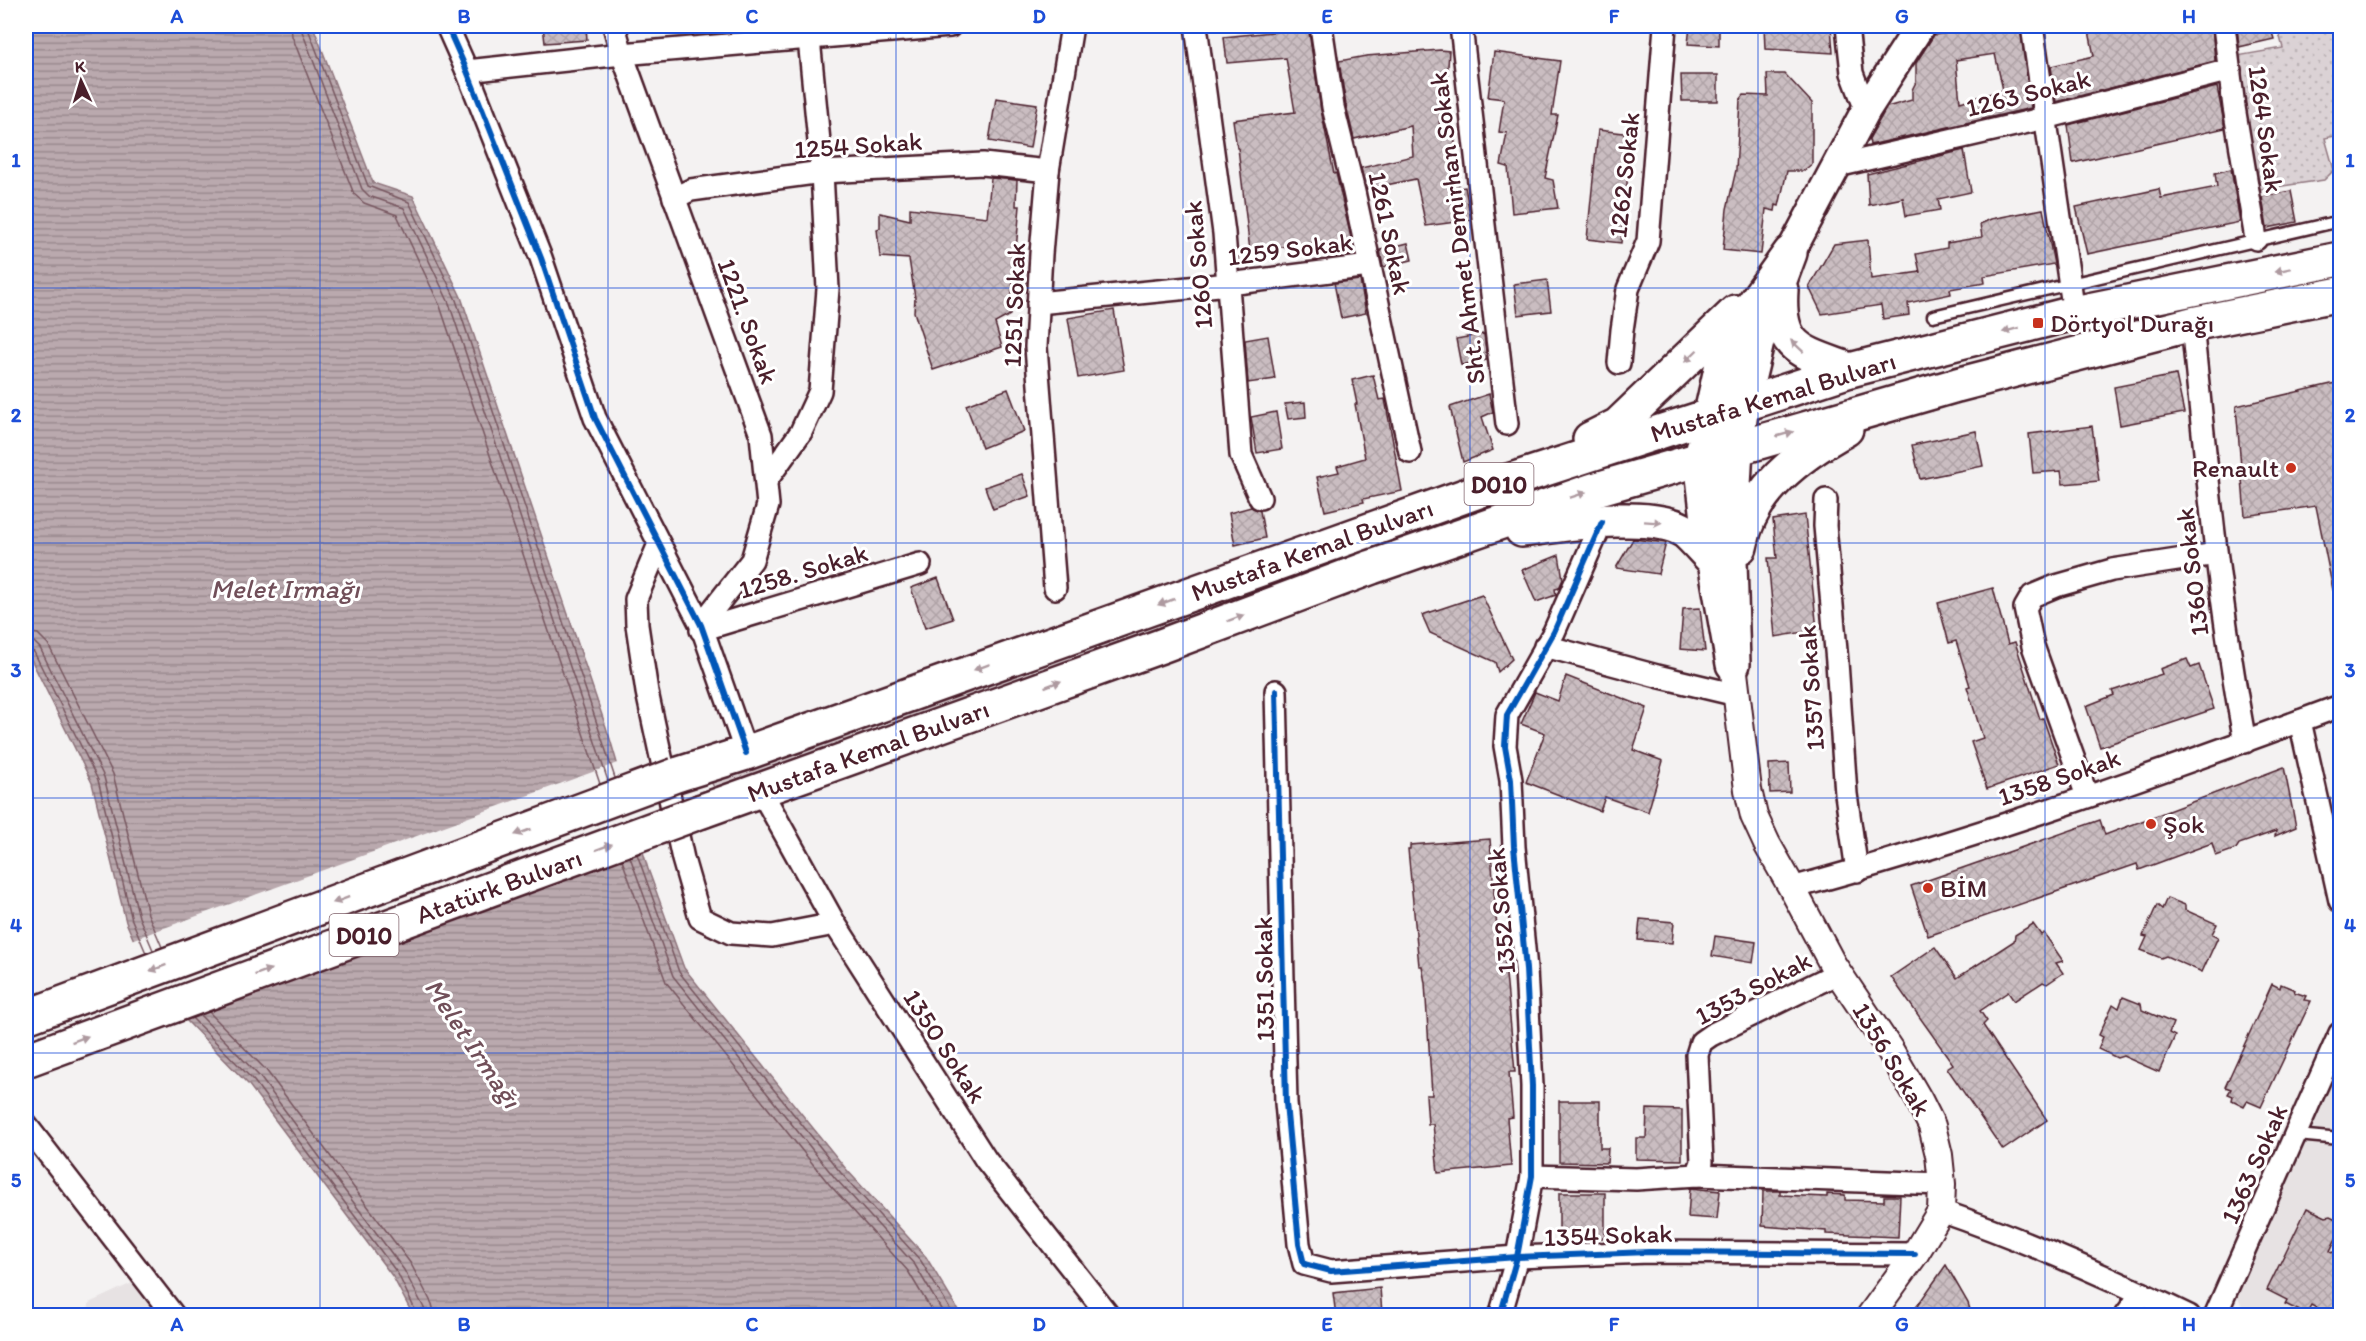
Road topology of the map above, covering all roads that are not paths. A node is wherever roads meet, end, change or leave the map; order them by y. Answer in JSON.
{"nodes":[{"id":1,"x":447,"y":26,"type":"edge"},
{"id":2,"x":614,"y":26,"type":"edge"},
{"id":3,"x":950,"y":26,"type":"edge"},
{"id":4,"x":1072,"y":26,"type":"edge"},
{"id":5,"x":1196,"y":26,"type":"edge"},
{"id":6,"x":1321,"y":26,"type":"edge"},
{"id":7,"x":1461,"y":26,"type":"edge"},
{"id":8,"x":1665,"y":26,"type":"edge"},
{"id":9,"x":1847,"y":26,"type":"edge"},
{"id":10,"x":1920,"y":26,"type":"edge"},
{"id":11,"x":2032,"y":26,"type":"edge"},
{"id":12,"x":2224,"y":26,"type":"edge"},
{"id":13,"x":809,"y":39,"type":"junction"},
{"id":14,"x":622,"y":54,"type":"junction"},
{"id":15,"x":2230,"y":70,"type":"junction"},
{"id":16,"x":467,"y":71,"type":"junction"},
{"id":17,"x":1866,"y":110,"type":"junction"},
{"id":18,"x":2045,"y":118,"type":"junction"},
{"id":19,"x":1837,"y":166,"type":"junction"},
{"id":20,"x":1048,"y":171,"type":"junction"},
{"id":21,"x":822,"y":172,"type":"junction"},
{"id":22,"x":674,"y":198,"type":"junction"},
{"id":23,"x":2340,"y":221,"type":"edge"},
{"id":24,"x":2256,"y":239,"type":"junction"},
{"id":25,"x":1790,"y":254,"type":"junction"},
{"id":26,"x":2340,"y":259,"type":"edge"},
{"id":27,"x":1369,"y":266,"type":"junction"},
{"id":28,"x":1229,"y":284,"type":"junction"},
{"id":29,"x":2340,"y":294,"type":"edge"},
{"id":30,"x":2072,"y":298,"type":"junction"},
{"id":31,"x":1038,"y":303,"type":"junction"},
{"id":32,"x":1933,"y":316,"type":"dead end"},
{"id":33,"x":2192,"y":324,"type":"junction"},
{"id":34,"x":1619,"y":363,"type":"dead end"},
{"id":35,"x":1850,"y":370,"type":"junction"},
{"id":36,"x":1742,"y":405,"type":"junction"},
{"id":37,"x":1887,"y":405,"type":"junction"},
{"id":38,"x":1711,"y":415,"type":"junction"},
{"id":39,"x":1507,"y":424,"type":"dead end"},
{"id":40,"x":1736,"y":448,"type":"junction"},
{"id":41,"x":1410,"y":452,"type":"dead end"},
{"id":42,"x":1701,"y":459,"type":"junction"},
{"id":43,"x":766,"y":481,"type":"junction"},
{"id":44,"x":1487,"y":489,"type":"junction"},
{"id":45,"x":1260,"y":498,"type":"dead end"},
{"id":46,"x":1826,"y":500,"type":"dead end"},
{"id":47,"x":1602,"y":522,"type":"junction"},
{"id":48,"x":1449,"y":540,"type":"junction"},
{"id":49,"x":659,"y":544,"type":"junction"},
{"id":50,"x":2216,"y":555,"type":"junction"},
{"id":51,"x":1715,"y":562,"type":"junction"},
{"id":52,"x":920,"y":564,"type":"dead end"},
{"id":53,"x":1054,"y":588,"type":"dead end"},
{"id":54,"x":1731,"y":599,"type":"junction"},
{"id":55,"x":701,"y":628,"type":"junction"},
{"id":56,"x":1545,"y":646,"type":"junction"},
{"id":57,"x":1735,"y":679,"type":"junction"},
{"id":58,"x":1276,"y":691,"type":"dead end"},
{"id":59,"x":2340,"y":706,"type":"edge"},
{"id":60,"x":2300,"y":721,"type":"junction"},
{"id":61,"x":2245,"y":742,"type":"junction"},
{"id":62,"x":746,"y":753,"type":"junction"},
{"id":63,"x":676,"y":775,"type":"joint"},
{"id":64,"x":760,"y":789,"type":"junction"},
{"id":65,"x":2087,"y":796,"type":"junction"},
{"id":66,"x":702,"y":811,"type":"joint"},
{"id":67,"x":1857,"y":871,"type":"junction"},
{"id":68,"x":1792,"y":888,"type":"junction"},
{"id":69,"x":2340,"y":901,"type":"edge"},
{"id":70,"x":835,"y":924,"type":"junction"},
{"id":71,"x":1838,"y":973,"type":"junction"},
{"id":72,"x":26,"y":1017,"type":"edge"},
{"id":73,"x":2340,"y":1034,"type":"edge"},
{"id":74,"x":26,"y":1060,"type":"edge"},
{"id":75,"x":26,"y":1125,"type":"edge"},
{"id":76,"x":2297,"y":1135,"type":"junction"},
{"id":77,"x":2340,"y":1139,"type":"edge"},
{"id":78,"x":1697,"y":1175,"type":"junction"},
{"id":79,"x":1532,"y":1176,"type":"junction"},
{"id":80,"x":1942,"y":1184,"type":"junction"},
{"id":81,"x":1941,"y":1211,"type":"junction"},
{"id":82,"x":1915,"y":1254,"type":"junction"},
{"id":83,"x":1517,"y":1257,"type":"junction"},
{"id":84,"x":1304,"y":1264,"type":"joint"},
{"id":85,"x":2142,"y":1293,"type":"junction"},
{"id":86,"x":174,"y":1316,"type":"edge"},
{"id":87,"x":1109,"y":1316,"type":"edge"},
{"id":88,"x":1500,"y":1316,"type":"edge"},
{"id":89,"x":1870,"y":1316,"type":"edge"},
{"id":90,"x":2125,"y":1316,"type":"edge"},
{"id":91,"x":2188,"y":1316,"type":"edge"},
{"id":92,"x":2215,"y":1316,"type":"edge"}],
"edges":[{"from":1,"to":16,"type":"street"},
{"from":2,"to":14,"type":"street","name":"1221. Sokak"},
{"from":3,"to":13,"type":"street"},
{"from":4,"to":20,"type":"street","name":"1251 Sokak"},
{"from":5,"to":28,"type":"street","name":"1260 Sokak"},
{"from":6,"to":27,"type":"street","name":"1261 Sokak"},
{"from":7,"to":39,"type":"street","name":"Sht. Ahmet Demirhan Sokak"},
{"from":8,"to":34,"type":"street","name":"1262 Sokak"},
{"from":9,"to":17,"type":"street"},
{"from":10,"to":17,"type":"main road"},
{"from":11,"to":18,"type":"street"},
{"from":12,"to":15,"type":"street","name":"1264 Sokak"},
{"from":13,"to":14,"type":"street"},
{"from":13,"to":21,"type":"street"},
{"from":14,"to":16,"type":"street"},
{"from":14,"to":22,"type":"street","name":"1221. Sokak"},
{"from":15,"to":18,"type":"street","name":"1263 Sokak"},
{"from":15,"to":24,"type":"street","name":"1264 Sokak"},
{"from":16,"to":49,"type":"street"},
{"from":17,"to":19,"type":"main road"},
{"from":18,"to":19,"type":"street","name":"1263 Sokak"},
{"from":18,"to":30,"type":"street"},
{"from":19,"to":25,"type":"main road"},
{"from":20,"to":21,"type":"street","name":"1254 Sokak"},
{"from":20,"to":31,"type":"street","name":"1251 Sokak"},
{"from":21,"to":22,"type":"street","name":"1254 Sokak"},
{"from":21,"to":43,"type":"street"},
{"from":22,"to":43,"type":"street","name":"1221. Sokak"},
{"from":23,"to":24,"type":"lane"},
{"from":24,"to":30,"type":"lane"},
{"from":35,"to":25,"type":"highway","one_way":true},
{"from":25,"to":36,"type":"highway"},
{"from":25,"to":38,"type":"highway"},
{"from":25,"to":44,"type":"highway","one_way":true},
{"from":26,"to":30,"type":"highway","name":"Mustafa Kemal Bulvarı","number":"D010","one_way":true},
{"from":27,"to":28,"type":"street","name":"1259 Sokak"},
{"from":27,"to":41,"type":"street","name":"1261 Sokak"},
{"from":28,"to":31,"type":"street","name":"1259 Sokak"},
{"from":28,"to":45,"type":"street","name":"1260 Sokak"},
{"from":29,"to":33,"type":"highway","name":"Mustafa Kemal Bulvarı","number":"D010"},
{"from":30,"to":32,"type":"lane"},
{"from":30,"to":35,"type":"highway","name":"Mustafa Kemal Bulvarı","number":"D010","one_way":true},
{"from":31,"to":53,"type":"street","name":"1251 Sokak"},
{"from":33,"to":37,"type":"highway","name":"Mustafa Kemal Bulvarı","number":"D010"},
{"from":33,"to":50,"type":"street","name":"1360 Sokak"},
{"from":35,"to":36,"type":"highway","name":"Mustafa Kemal Bulvarı","number":"D010"},
{"from":36,"to":38,"type":"highway","name":"Mustafa Kemal Bulvarı","number":"D010"},
{"from":36,"to":40,"type":"highway"},
{"from":40,"to":37,"type":"highway","name":"Mustafa Kemal Bulvarı","number":"D010","one_way":true},
{"from":37,"to":54,"type":"highway"},
{"from":38,"to":42,"type":"highway"},
{"from":38,"to":44,"type":"highway","name":"Mustafa Kemal Bulvarı","number":"D010"},
{"from":40,"to":42,"type":"highway","name":"Mustafa Kemal Bulvarı","number":"D010"},
{"from":40,"to":54,"type":"highway"},
{"from":48,"to":42,"type":"highway","name":"Mustafa Kemal Bulvarı","number":"D010","one_way":true},
{"from":42,"to":51,"type":"highway"},
{"from":43,"to":55,"type":"street","name":"1221. Sokak"},
{"from":44,"to":62,"type":"highway","name":"Mustafa Kemal Bulvarı","number":"D010","one_way":true},
{"from":46,"to":67,"type":"street","name":"1357 Sokak"},
{"from":47,"to":48,"type":"highway"},
{"from":47,"to":51,"type":"highway","one_way":true},
{"from":47,"to":56,"type":"street","name":"1352 Sokak"},
{"from":64,"to":48,"type":"highway","name":"Mustafa Kemal Bulvarı","number":"D010","one_way":true},
{"from":49,"to":55,"type":"street"},
{"from":49,"to":70,"type":"street"},
{"from":50,"to":61,"type":"street","name":"1360 Sokak"},
{"from":50,"to":65,"type":"street"},
{"from":51,"to":57,"type":"highway"},
{"from":52,"to":55,"type":"street","name":"1258. Sokak"},
{"from":54,"to":57,"type":"highway"},
{"from":55,"to":62,"type":"street"},
{"from":56,"to":57,"type":"street"},
{"from":56,"to":79,"type":"street","name":"1352 Sokak"},
{"from":57,"to":68,"type":"street","name":"1356 Sokak"},
{"from":58,"to":84,"type":"street","name":"1351 Sokak"},
{"from":59,"to":60,"type":"street","name":"1358 Sokak"},
{"from":60,"to":61,"type":"street","name":"1358 Sokak"},
{"from":60,"to":69,"type":"street"},
{"from":61,"to":65,"type":"street","name":"1358 Sokak"},
{"from":62,"to":63,"type":"highway","name":"Mustafa Kemal Bulvarı","number":"D010"},
{"from":63,"to":72,"type":"highway","name":"Atatürk Bulvarı","number":"D010","one_way":true,"bridge":true},
{"from":64,"to":66,"type":"highway","name":"Mustafa Kemal Bulvarı","number":"D010"},
{"from":64,"to":70,"type":"street","name":"1350 Sokak"},
{"from":65,"to":67,"type":"street","name":"1358 Sokak"},
{"from":74,"to":66,"type":"highway","name":"Atatürk Bulvarı","number":"D010","one_way":true,"bridge":true},
{"from":67,"to":68,"type":"street","name":"1358 Sokak"},
{"from":68,"to":71,"type":"street","name":"1356 Sokak"},
{"from":70,"to":87,"type":"street","name":"1350 Sokak"},
{"from":71,"to":78,"type":"street","name":"1353 Sokak"},
{"from":71,"to":80,"type":"street","name":"1356 Sokak"},
{"from":73,"to":76,"type":"street","name":"1363 Sokak"},
{"from":75,"to":86,"type":"street"},
{"from":76,"to":77,"type":"lane"},
{"from":76,"to":92,"type":"street","name":"1363 Sokak"},
{"from":78,"to":79,"type":"street"},
{"from":78,"to":80,"type":"street"},
{"from":79,"to":83,"type":"street","name":"1352 Sokak"},
{"from":80,"to":81,"type":"street","name":"1356 Sokak"},
{"from":81,"to":82,"type":"street"},
{"from":81,"to":85,"type":"street"},
{"from":82,"to":83,"type":"street","name":"1354 Sokak"},
{"from":82,"to":89,"type":"street"},
{"from":83,"to":84,"type":"street","name":"1354 Sokak"},
{"from":83,"to":88,"type":"street","name":"1352 Sokak"},
{"from":85,"to":90,"type":"street"},
{"from":85,"to":91,"type":"street"}]}
